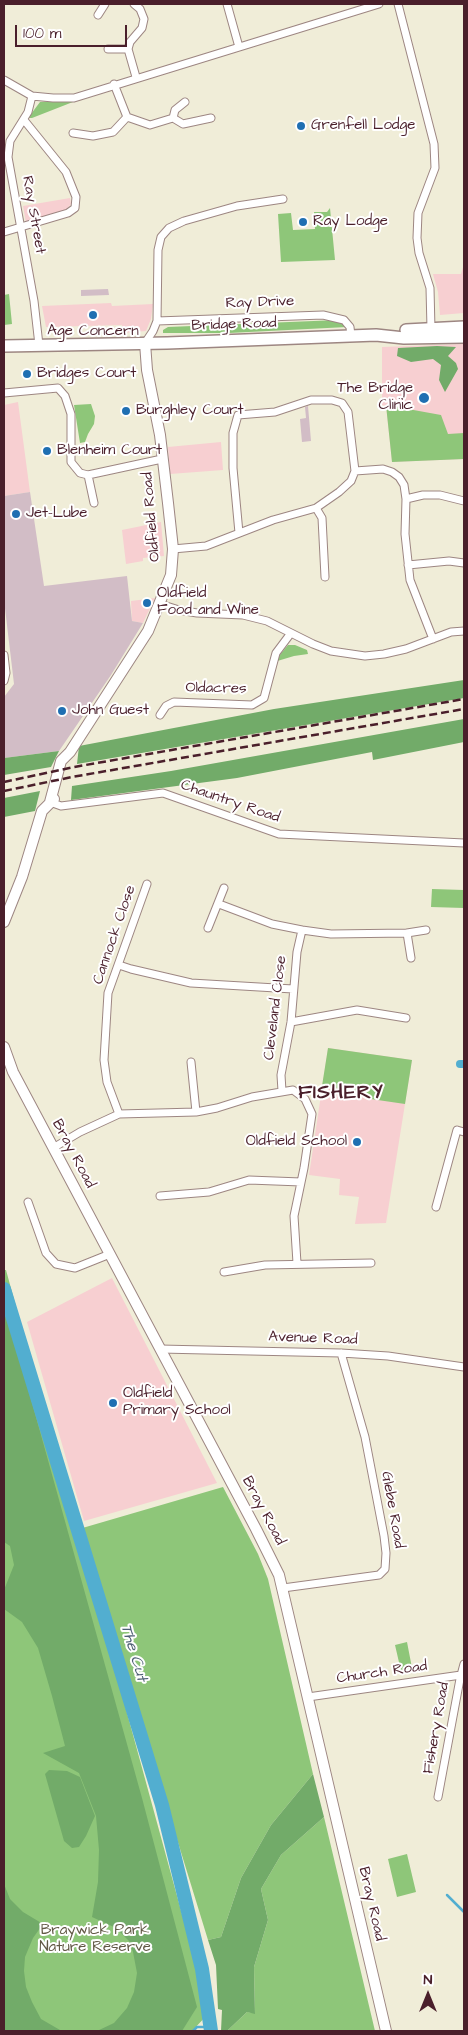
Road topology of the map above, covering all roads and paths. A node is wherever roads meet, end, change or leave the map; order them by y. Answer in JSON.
{"nodes":[{"id":1,"x":106,"y":4,"type":"edge"},
{"id":2,"x":134,"y":4,"type":"edge"},
{"id":3,"x":227,"y":4,"type":"edge"},
{"id":4,"x":379,"y":4,"type":"edge"},
{"id":5,"x":398,"y":4,"type":"edge"},
{"id":6,"x":98,"y":15,"type":"dead end"},
{"id":7,"x":239,"y":47,"type":"junction"},
{"id":8,"x":108,"y":48,"type":"dead end"},
{"id":9,"x":128,"y":49,"type":"junction"},
{"id":10,"x":136,"y":77,"type":"junction"},
{"id":11,"x":4,"y":80,"type":"edge"},
{"id":12,"x":114,"y":84,"type":"junction"},
{"id":13,"x":32,"y":96,"type":"junction"},
{"id":14,"x":185,"y":102,"type":"dead end"},
{"id":15,"x":127,"y":117,"type":"junction"},
{"id":16,"x":173,"y":118,"type":"junction"},
{"id":17,"x":211,"y":118,"type":"dead end"},
{"id":18,"x":24,"y":120,"type":"junction"},
{"id":19,"x":73,"y":133,"type":"dead end"},
{"id":20,"x":283,"y":199,"type":"dead end"},
{"id":21,"x":20,"y":228,"type":"junction"},
{"id":22,"x":4,"y":232,"type":"edge"},
{"id":23,"x":157,"y":321,"type":"junction"},
{"id":24,"x":464,"y":327,"type":"edge"},
{"id":25,"x":431,"y":329,"type":"junction"},
{"id":26,"x":384,"y":335,"type":"junction"},
{"id":27,"x":351,"y":336,"type":"junction"},
{"id":28,"x":464,"y":337,"type":"edge"},
{"id":29,"x":145,"y":343,"type":"junction"},
{"id":30,"x":39,"y":345,"type":"junction"},
{"id":31,"x":4,"y":346,"type":"edge"},
{"id":32,"x":4,"y":393,"type":"edge"},
{"id":33,"x":162,"y":459,"type":"junction"},
{"id":34,"x":355,"y":471,"type":"junction"},
{"id":35,"x":88,"y":475,"type":"junction"},
{"id":36,"x":406,"y":499,"type":"junction"},
{"id":37,"x":464,"y":501,"type":"edge"},
{"id":38,"x":94,"y":503,"type":"dead end"},
{"id":39,"x":316,"y":508,"type":"junction"},
{"id":40,"x":238,"y":533,"type":"junction"},
{"id":41,"x":173,"y":549,"type":"junction"},
{"id":42,"x":464,"y":563,"type":"edge"},
{"id":43,"x":408,"y":565,"type":"junction"},
{"id":44,"x":325,"y":576,"type":"dead end"},
{"id":45,"x":160,"y":604,"type":"junction"},
{"id":46,"x":464,"y":631,"type":"edge"},
{"id":47,"x":290,"y":633,"type":"junction"},
{"id":48,"x":433,"y":639,"type":"junction"},
{"id":49,"x":4,"y":655,"type":"edge"},
{"id":50,"x":4,"y":681,"type":"edge"},
{"id":51,"x":160,"y":715,"type":"dead end"},
{"id":52,"x":50,"y":802,"type":"junction"},
{"id":53,"x":464,"y":843,"type":"edge"},
{"id":54,"x":147,"y":884,"type":"dead end"},
{"id":55,"x":224,"y":888,"type":"dead end"},
{"id":56,"x":219,"y":904,"type":"junction"},
{"id":57,"x":4,"y":922,"type":"edge"},
{"id":58,"x":208,"y":928,"type":"dead end"},
{"id":59,"x":302,"y":930,"type":"junction"},
{"id":60,"x":426,"y":930,"type":"dead end"},
{"id":61,"x":407,"y":933,"type":"junction"},
{"id":62,"x":410,"y":958,"type":"dead end"},
{"id":63,"x":119,"y":964,"type":"junction"},
{"id":64,"x":293,"y":989,"type":"junction"},
{"id":65,"x":406,"y":1018,"type":"dead end"},
{"id":66,"x":292,"y":1022,"type":"junction"},
{"id":67,"x":4,"y":1047,"type":"edge"},
{"id":68,"x":191,"y":1062,"type":"dead end"},
{"id":69,"x":282,"y":1090,"type":"junction"},
{"id":70,"x":196,"y":1112,"type":"junction"},
{"id":71,"x":119,"y":1114,"type":"junction"},
{"id":72,"x":464,"y":1132,"type":"edge"},
{"id":73,"x":53,"y":1148,"type":"junction"},
{"id":74,"x":301,"y":1182,"type":"junction"},
{"id":75,"x":160,"y":1196,"type":"dead end"},
{"id":76,"x":28,"y":1202,"type":"dead end"},
{"id":77,"x":436,"y":1207,"type":"dead end"},
{"id":78,"x":110,"y":1254,"type":"junction"},
{"id":79,"x":297,"y":1263,"type":"junction"},
{"id":80,"x":370,"y":1263,"type":"dead end"},
{"id":81,"x":224,"y":1272,"type":"dead end"},
{"id":82,"x":160,"y":1349,"type":"junction"},
{"id":83,"x":341,"y":1353,"type":"junction"},
{"id":84,"x":464,"y":1367,"type":"edge"},
{"id":85,"x":282,"y":1588,"type":"junction"},
{"id":86,"x":464,"y":1664,"type":"edge"},
{"id":87,"x":461,"y":1675,"type":"junction"},
{"id":88,"x":308,"y":1697,"type":"junction"},
{"id":89,"x":438,"y":1798,"type":"dead end"},
{"id":90,"x":386,"y":2031,"type":"edge"}],
"edges":[{"from":1,"to":6,"type":"street"},
{"from":2,"to":9,"type":"street"},
{"from":3,"to":7,"type":"street"},
{"from":4,"to":7,"type":"street"},
{"from":5,"to":25,"type":"street"},
{"from":7,"to":10,"type":"street"},
{"from":8,"to":9,"type":"street"},
{"from":9,"to":10,"type":"street"},
{"from":10,"to":12,"type":"street"},
{"from":11,"to":13,"type":"street"},
{"from":12,"to":13,"type":"street"},
{"from":12,"to":15,"type":"street"},
{"from":13,"to":18,"type":"street","name":"Ray Street"},
{"from":14,"to":16,"type":"street"},
{"from":15,"to":16,"type":"street"},
{"from":15,"to":19,"type":"street"},
{"from":16,"to":17,"type":"street"},
{"from":18,"to":21,"type":"street","name":"Ray Street"},
{"from":18,"to":21,"type":"street"},
{"from":20,"to":23,"type":"street"},
{"from":21,"to":22,"type":"street"},
{"from":21,"to":30,"type":"street","name":"Ray Street"},
{"from":23,"to":27,"type":"street","name":"Ray Drive"},
{"from":23,"to":29,"type":"street"},
{"from":24,"to":25,"type":"main road"},
{"from":25,"to":26,"type":"main road"},
{"from":26,"to":27,"type":"main road","name":"Bridge Road"},
{"from":26,"to":28,"type":"main road","name":"Bridge Road"},
{"from":27,"to":29,"type":"main road","name":"Bridge Road"},
{"from":29,"to":30,"type":"main road","name":"Bridge Road"},
{"from":29,"to":33,"type":"main road","name":"Oldfield Road"},
{"from":30,"to":31,"type":"main road","name":"Bridge Road"},
{"from":32,"to":35,"type":"street"},
{"from":33,"to":35,"type":"street"},
{"from":33,"to":41,"type":"main road","name":"Oldfield Road"},
{"from":34,"to":36,"type":"street"},
{"from":34,"to":39,"type":"street"},
{"from":34,"to":40,"type":"street"},
{"from":35,"to":38,"type":"street"},
{"from":36,"to":37,"type":"street"},
{"from":36,"to":43,"type":"street"},
{"from":39,"to":40,"type":"street"},
{"from":39,"to":44,"type":"street"},
{"from":40,"to":41,"type":"street"},
{"from":41,"to":45,"type":"main road","name":"Oldfield Road"},
{"from":42,"to":43,"type":"street"},
{"from":43,"to":48,"type":"street"},
{"from":45,"to":47,"type":"street"},
{"from":45,"to":52,"type":"main road","name":"Oldfield Road"},
{"from":46,"to":48,"type":"street"},
{"from":47,"to":48,"type":"street"},
{"from":47,"to":51,"type":"street","name":"Oldacres"},
{"from":49,"to":50,"type":"street"},
{"from":52,"to":53,"type":"street","name":"Chauntry Road"},
{"from":52,"to":57,"type":"main road","name":"Oldfield Road"},
{"from":54,"to":63,"type":"street","name":"Cannock Close"},
{"from":55,"to":56,"type":"street"},
{"from":56,"to":58,"type":"street"},
{"from":56,"to":59,"type":"street"},
{"from":59,"to":61,"type":"street"},
{"from":59,"to":64,"type":"street","name":"Cleveland Close"},
{"from":60,"to":61,"type":"street"},
{"from":61,"to":62,"type":"street"},
{"from":63,"to":64,"type":"street"},
{"from":63,"to":71,"type":"street","name":"Cannock Close"},
{"from":64,"to":66,"type":"street","name":"Cleveland Close"},
{"from":65,"to":66,"type":"street"},
{"from":66,"to":69,"type":"street","name":"Cleveland Close"},
{"from":67,"to":73,"type":"main road","name":"Bray Road"},
{"from":68,"to":70,"type":"street"},
{"from":69,"to":70,"type":"street"},
{"from":69,"to":74,"type":"street"},
{"from":70,"to":71,"type":"street"},
{"from":71,"to":73,"type":"street"},
{"from":72,"to":77,"type":"street"},
{"from":73,"to":78,"type":"main road","name":"Bray Road"},
{"from":74,"to":75,"type":"street"},
{"from":74,"to":79,"type":"street"},
{"from":76,"to":78,"type":"street"},
{"from":78,"to":82,"type":"main road","name":"Bray Road"},
{"from":79,"to":80,"type":"street"},
{"from":79,"to":81,"type":"street"},
{"from":82,"to":83,"type":"street","name":"Avenue Road"},
{"from":82,"to":85,"type":"main road","name":"Bray Road"},
{"from":83,"to":84,"type":"street","name":"Avenue Road"},
{"from":83,"to":85,"type":"street","name":"Glebe Road"},
{"from":85,"to":88,"type":"main road","name":"Bray Road"},
{"from":86,"to":87,"type":"street","name":"Fishery Road"},
{"from":87,"to":88,"type":"street","name":"Church Road"},
{"from":87,"to":89,"type":"street","name":"Fishery Road"},
{"from":88,"to":90,"type":"main road","name":"Bray Road"}]}
